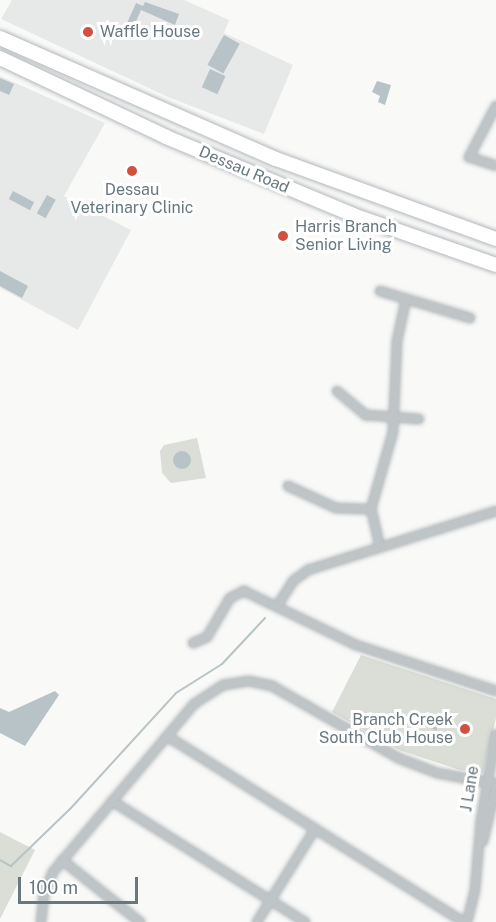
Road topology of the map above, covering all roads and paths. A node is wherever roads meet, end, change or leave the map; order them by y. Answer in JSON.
{"nodes":[{"id":1,"x":0,"y":38,"type":"edge"},
{"id":2,"x":0,"y":58,"type":"edge"},
{"id":3,"x":496,"y":106,"type":"edge"},
{"id":4,"x":174,"y":116,"type":"junction"},
{"id":5,"x":166,"y":137,"type":"junction"},
{"id":6,"x":496,"y":166,"type":"edge"},
{"id":7,"x":496,"y":240,"type":"edge"},
{"id":8,"x":493,"y":264,"type":"edge"},
{"id":9,"x":380,"y":291,"type":"dead end"},
{"id":10,"x":406,"y":298,"type":"junction"},
{"id":11,"x":470,"y":318,"type":"dead end"},
{"id":12,"x":338,"y":391,"type":"dead end"},
{"id":13,"x":395,"y":418,"type":"junction"},
{"id":14,"x":419,"y":419,"type":"dead end"},
{"id":15,"x":288,"y":486,"type":"dead end"},
{"id":16,"x":371,"y":509,"type":"junction"},
{"id":17,"x":496,"y":511,"type":"edge"},
{"id":18,"x":380,"y":547,"type":"junction"},
{"id":19,"x":277,"y":606,"type":"junction"},
{"id":20,"x":193,"y":643,"type":"dead end"},
{"id":21,"x":496,"y":691,"type":"edge"},
{"id":22,"x":496,"y":734,"type":"edge"},
{"id":23,"x":167,"y":735,"type":"junction"},
{"id":24,"x":486,"y":783,"type":"junction"},
{"id":25,"x":496,"y":785,"type":"edge"},
{"id":26,"x":112,"y":801,"type":"junction"},
{"id":27,"x":315,"y":829,"type":"junction"},
{"id":28,"x":480,"y":850,"type":"junction"},
{"id":29,"x":62,"y":860,"type":"junction"},
{"id":30,"x":270,"y":900,"type":"junction"},
{"id":31,"x":41,"y":922,"type":"edge"},
{"id":32,"x":140,"y":922,"type":"edge"},
{"id":33,"x":257,"y":922,"type":"edge"},
{"id":34,"x":305,"y":922,"type":"edge"},
{"id":35,"x":465,"y":922,"type":"edge"}],
"edges":[{"from":1,"to":4,"type":"main road","name":"Dessau Road"},
{"from":2,"to":5,"type":"main road","name":"Dessau Road"},
{"from":3,"to":6,"type":"street"},
{"from":4,"to":5,"type":"main road"},
{"from":4,"to":7,"type":"main road","name":"Dessau Road"},
{"from":5,"to":8,"type":"main road","name":"Dessau Road"},
{"from":7,"to":8,"type":"main road"},
{"from":9,"to":10,"type":"street"},
{"from":10,"to":11,"type":"street"},
{"from":10,"to":13,"type":"street"},
{"from":12,"to":13,"type":"street"},
{"from":13,"to":14,"type":"street"},
{"from":13,"to":16,"type":"street"},
{"from":15,"to":16,"type":"street"},
{"from":16,"to":18,"type":"street"},
{"from":17,"to":18,"type":"street"},
{"from":18,"to":19,"type":"street"},
{"from":19,"to":20,"type":"street"},
{"from":19,"to":21,"type":"street"},
{"from":22,"to":24,"type":"street","name":"J Lane"},
{"from":23,"to":24,"type":"street"},
{"from":23,"to":26,"type":"street"},
{"from":23,"to":27,"type":"street"},
{"from":24,"to":25,"type":"street"},
{"from":24,"to":28,"type":"street","name":"J Lane"},
{"from":25,"to":28,"type":"street","name":"J Lane"},
{"from":26,"to":29,"type":"street"},
{"from":26,"to":30,"type":"street"},
{"from":27,"to":30,"type":"street"},
{"from":27,"to":35,"type":"street"},
{"from":28,"to":35,"type":"street","name":"J Lane"},
{"from":29,"to":31,"type":"street"},
{"from":29,"to":32,"type":"street"},
{"from":30,"to":33,"type":"street"},
{"from":30,"to":34,"type":"street"}]}
